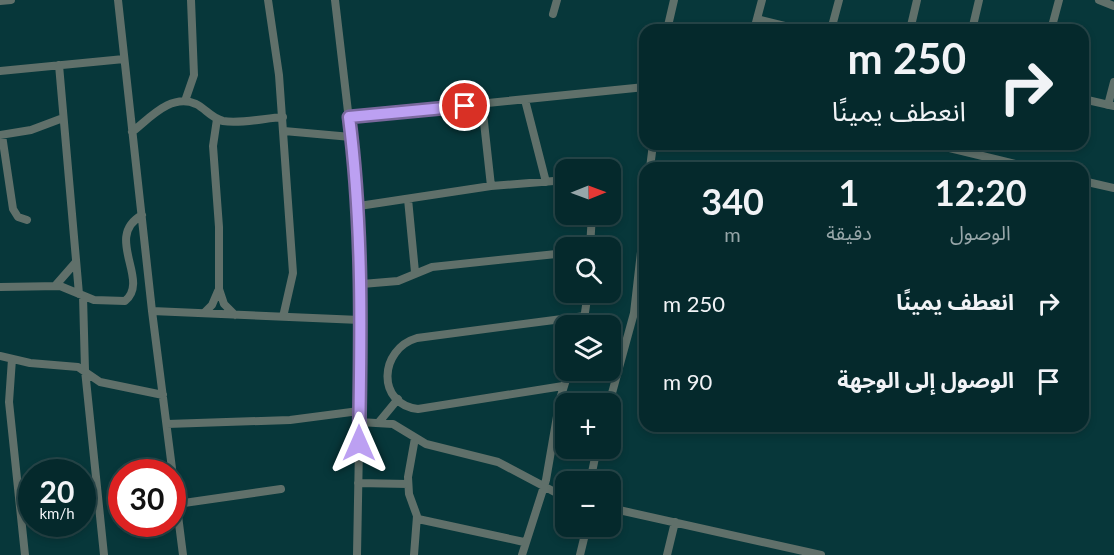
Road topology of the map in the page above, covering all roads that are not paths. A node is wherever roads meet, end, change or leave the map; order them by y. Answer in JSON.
{"nodes":[{"id":1,"x":11,"y":0,"type":"edge"},
{"id":2,"x":118,"y":0,"type":"edge"},
{"id":3,"x":191,"y":0,"type":"edge"},
{"id":4,"x":268,"y":0,"type":"edge"},
{"id":5,"x":335,"y":0,"type":"edge"},
{"id":6,"x":557,"y":0,"type":"edge"},
{"id":7,"x":674,"y":0,"type":"edge"},
{"id":8,"x":762,"y":0,"type":"edge"},
{"id":9,"x":839,"y":0,"type":"edge"},
{"id":10,"x":918,"y":0,"type":"edge"},
{"id":11,"x":980,"y":0,"type":"edge"},
{"id":12,"x":1059,"y":0,"type":"edge"},
{"id":13,"x":1100,"y":0,"type":"edge"},
{"id":14,"x":0,"y":1,"type":"edge"},
{"id":15,"x":1114,"y":6,"type":"edge"},
{"id":16,"x":553,"y":14,"type":"dead end"},
{"id":17,"x":757,"y":19,"type":"junction"},
{"id":18,"x":668,"y":24,"type":"edge"},
{"id":19,"x":756,"y":24,"type":"edge"},
{"id":20,"x":777,"y":24,"type":"edge"},
{"id":21,"x":833,"y":24,"type":"edge"},
{"id":22,"x":912,"y":24,"type":"edge"},
{"id":23,"x":974,"y":24,"type":"edge"},
{"id":24,"x":1053,"y":24,"type":"edge"},
{"id":25,"x":124,"y":59,"type":"junction"},
{"id":26,"x":59,"y":65,"type":"junction"},
{"id":27,"x":0,"y":71,"type":"edge"},
{"id":28,"x":1114,"y":82,"type":"edge"},
{"id":29,"x":639,"y":88,"type":"edge"},
{"id":30,"x":525,"y":100,"type":"junction"},
{"id":31,"x":1089,"y":100,"type":"edge"},
{"id":32,"x":185,"y":101,"type":"junction"},
{"id":33,"x":482,"y":105,"type":"junction"},
{"id":34,"x":1111,"y":105,"type":"edge"},
{"id":35,"x":283,"y":117,"type":"junction"},
{"id":36,"x":349,"y":117,"type":"junction"},
{"id":37,"x":63,"y":118,"type":"junction"},
{"id":38,"x":218,"y":119,"type":"junction"},
{"id":39,"x":284,"y":131,"type":"junction"},
{"id":40,"x":132,"y":132,"type":"junction"},
{"id":41,"x":1,"y":135,"type":"edge"},
{"id":42,"x":351,"y":137,"type":"junction"},
{"id":43,"x":958,"y":150,"type":"edge"},
{"id":44,"x":1007,"y":162,"type":"edge"},
{"id":45,"x":555,"y":181,"type":"edge"},
{"id":46,"x":546,"y":182,"type":"junction"},
{"id":47,"x":1089,"y":182,"type":"edge"},
{"id":48,"x":491,"y":186,"type":"junction"},
{"id":49,"x":1114,"y":188,"type":"edge"},
{"id":50,"x":408,"y":199,"type":"junction"},
{"id":51,"x":359,"y":206,"type":"junction"},
{"id":52,"x":142,"y":215,"type":"junction"},
{"id":53,"x":27,"y":220,"type":"dead end"},
{"id":54,"x":555,"y":254,"type":"edge"},
{"id":55,"x":76,"y":262,"type":"junction"},
{"id":56,"x":639,"y":270,"type":"edge"},
{"id":57,"x":415,"y":272,"type":"junction"},
{"id":58,"x":362,"y":284,"type":"junction"},
{"id":59,"x":55,"y":285,"type":"junction"},
{"id":60,"x":0,"y":287,"type":"edge"},
{"id":61,"x":219,"y":289,"type":"junction"},
{"id":62,"x":81,"y":295,"type":"junction"},
{"id":63,"x":152,"y":311,"type":"junction"},
{"id":64,"x":204,"y":313,"type":"junction"},
{"id":65,"x":235,"y":315,"type":"junction"},
{"id":66,"x":284,"y":317,"type":"junction"},
{"id":67,"x":360,"y":320,"type":"junction"},
{"id":68,"x":555,"y":320,"type":"edge"},
{"id":69,"x":0,"y":356,"type":"edge"},
{"id":70,"x":12,"y":360,"type":"junction"},
{"id":71,"x":85,"y":370,"type":"junction"},
{"id":72,"x":565,"y":381,"type":"edge"},
{"id":73,"x":563,"y":386,"type":"junction"},
{"id":74,"x":612,"y":393,"type":"edge"},
{"id":75,"x":163,"y":395,"type":"junction"},
{"id":76,"x":398,"y":399,"type":"junction"},
{"id":77,"x":359,"y":411,"type":"junction"},
{"id":78,"x":359,"y":422,"type":"junction"},
{"id":79,"x":379,"y":422,"type":"junction"},
{"id":80,"x":166,"y":424,"type":"junction"},
{"id":81,"x":415,"y":438,"type":"junction"},
{"id":82,"x":554,"y":438,"type":"joint"},
{"id":83,"x":171,"y":459,"type":"edge"},
{"id":84,"x":358,"y":483,"type":"junction"},
{"id":85,"x":408,"y":484,"type":"junction"},
{"id":86,"x":543,"y":488,"type":"junction"},
{"id":87,"x":281,"y":489,"type":"dead end"},
{"id":88,"x":555,"y":493,"type":"edge"},
{"id":89,"x":186,"y":503,"type":"edge"},
{"id":90,"x":621,"y":510,"type":"edge"},
{"id":91,"x":418,"y":519,"type":"junction"},
{"id":92,"x":675,"y":522,"type":"junction"},
{"id":93,"x":181,"y":537,"type":"edge"},
{"id":94,"x":584,"y":537,"type":"edge"},
{"id":95,"x":524,"y":542,"type":"junction"},
{"id":96,"x":26,"y":555,"type":"edge"},
{"id":97,"x":104,"y":555,"type":"edge"},
{"id":98,"x":183,"y":555,"type":"edge"},
{"id":99,"x":357,"y":555,"type":"edge"},
{"id":100,"x":414,"y":555,"type":"edge"},
{"id":101,"x":522,"y":555,"type":"edge"},
{"id":102,"x":580,"y":555,"type":"edge"},
{"id":103,"x":668,"y":555,"type":"edge"},
{"id":104,"x":821,"y":555,"type":"edge"}],
"edges":[{"from":1,"to":14,"type":"street"},
{"from":2,"to":25,"type":"street"},
{"from":3,"to":32,"type":"street"},
{"from":4,"to":35,"type":"street"},
{"from":5,"to":36,"type":"street"},
{"from":6,"to":16,"type":"street"},
{"from":7,"to":18,"type":"street"},
{"from":8,"to":17,"type":"street"},
{"from":9,"to":21,"type":"street"},
{"from":10,"to":22,"type":"street"},
{"from":11,"to":23,"type":"street"},
{"from":12,"to":24,"type":"street"},
{"from":13,"to":15,"type":"street"},
{"from":17,"to":19,"type":"street"},
{"from":17,"to":20,"type":"street"},
{"from":25,"to":26,"type":"street"},
{"from":25,"to":40,"type":"street"},
{"from":26,"to":27,"type":"street"},
{"from":26,"to":37,"type":"street"},
{"from":28,"to":34,"type":"street"},
{"from":29,"to":30,"type":"street"},
{"from":30,"to":33,"type":"street"},
{"from":30,"to":46,"type":"street"},
{"from":31,"to":34,"type":"street"},
{"from":32,"to":38,"type":"street"},
{"from":32,"to":40,"type":"street"},
{"from":33,"to":36,"type":"street"},
{"from":33,"to":48,"type":"street"},
{"from":35,"to":38,"type":"street"},
{"from":35,"to":39,"type":"street"},
{"from":36,"to":42,"type":"street"},
{"from":37,"to":41,"type":"street"},
{"from":37,"to":55,"type":"street"},
{"from":38,"to":61,"type":"street"},
{"from":39,"to":42,"type":"street"},
{"from":39,"to":66,"type":"street"},
{"from":40,"to":52,"type":"street"},
{"from":41,"to":53,"type":"street"},
{"from":42,"to":51,"type":"street"},
{"from":43,"to":44,"type":"street"},
{"from":45,"to":46,"type":"street"},
{"from":46,"to":48,"type":"street"},
{"from":47,"to":49,"type":"street"},
{"from":48,"to":50,"type":"street"},
{"from":50,"to":51,"type":"street"},
{"from":50,"to":57,"type":"street"},
{"from":51,"to":58,"type":"street"},
{"from":52,"to":62,"type":"street"},
{"from":52,"to":63,"type":"street"},
{"from":54,"to":57,"type":"street"},
{"from":55,"to":59,"type":"street"},
{"from":55,"to":62,"type":"street"},
{"from":56,"to":74,"type":"street"},
{"from":57,"to":58,"type":"street"},
{"from":58,"to":67,"type":"street"},
{"from":59,"to":60,"type":"street"},
{"from":59,"to":62,"type":"street"},
{"from":61,"to":64,"type":"street"},
{"from":61,"to":65,"type":"street"},
{"from":62,"to":71,"type":"street"},
{"from":63,"to":64,"type":"street"},
{"from":63,"to":75,"type":"street"},
{"from":64,"to":65,"type":"street"},
{"from":65,"to":66,"type":"street"},
{"from":66,"to":67,"type":"street"},
{"from":67,"to":77,"type":"street"},
{"from":68,"to":76,"type":"street"},
{"from":69,"to":70,"type":"street"},
{"from":70,"to":71,"type":"street"},
{"from":70,"to":96,"type":"street"},
{"from":71,"to":75,"type":"street"},
{"from":71,"to":97,"type":"street"},
{"from":72,"to":73,"type":"street"},
{"from":73,"to":76,"type":"street"},
{"from":73,"to":82,"type":"street"},
{"from":75,"to":80,"type":"street"},
{"from":76,"to":79,"type":"street"},
{"from":77,"to":78,"type":"street"},
{"from":77,"to":80,"type":"street"},
{"from":78,"to":79,"type":"street"},
{"from":78,"to":84,"type":"street"},
{"from":79,"to":81,"type":"street"},
{"from":80,"to":83,"type":"street"},
{"from":81,"to":85,"type":"street"},
{"from":81,"to":86,"type":"street"},
{"from":82,"to":86,"type":"street"},
{"from":84,"to":85,"type":"street"},
{"from":84,"to":99,"type":"street"},
{"from":85,"to":91,"type":"street"},
{"from":86,"to":88,"type":"street"},
{"from":86,"to":95,"type":"street"},
{"from":87,"to":89,"type":"street"},
{"from":90,"to":92,"type":"street"},
{"from":91,"to":95,"type":"street"},
{"from":91,"to":100,"type":"street"},
{"from":92,"to":103,"type":"street"},
{"from":92,"to":104,"type":"street"},
{"from":93,"to":98,"type":"street"},
{"from":94,"to":102,"type":"street"},
{"from":95,"to":101,"type":"street"}]}
